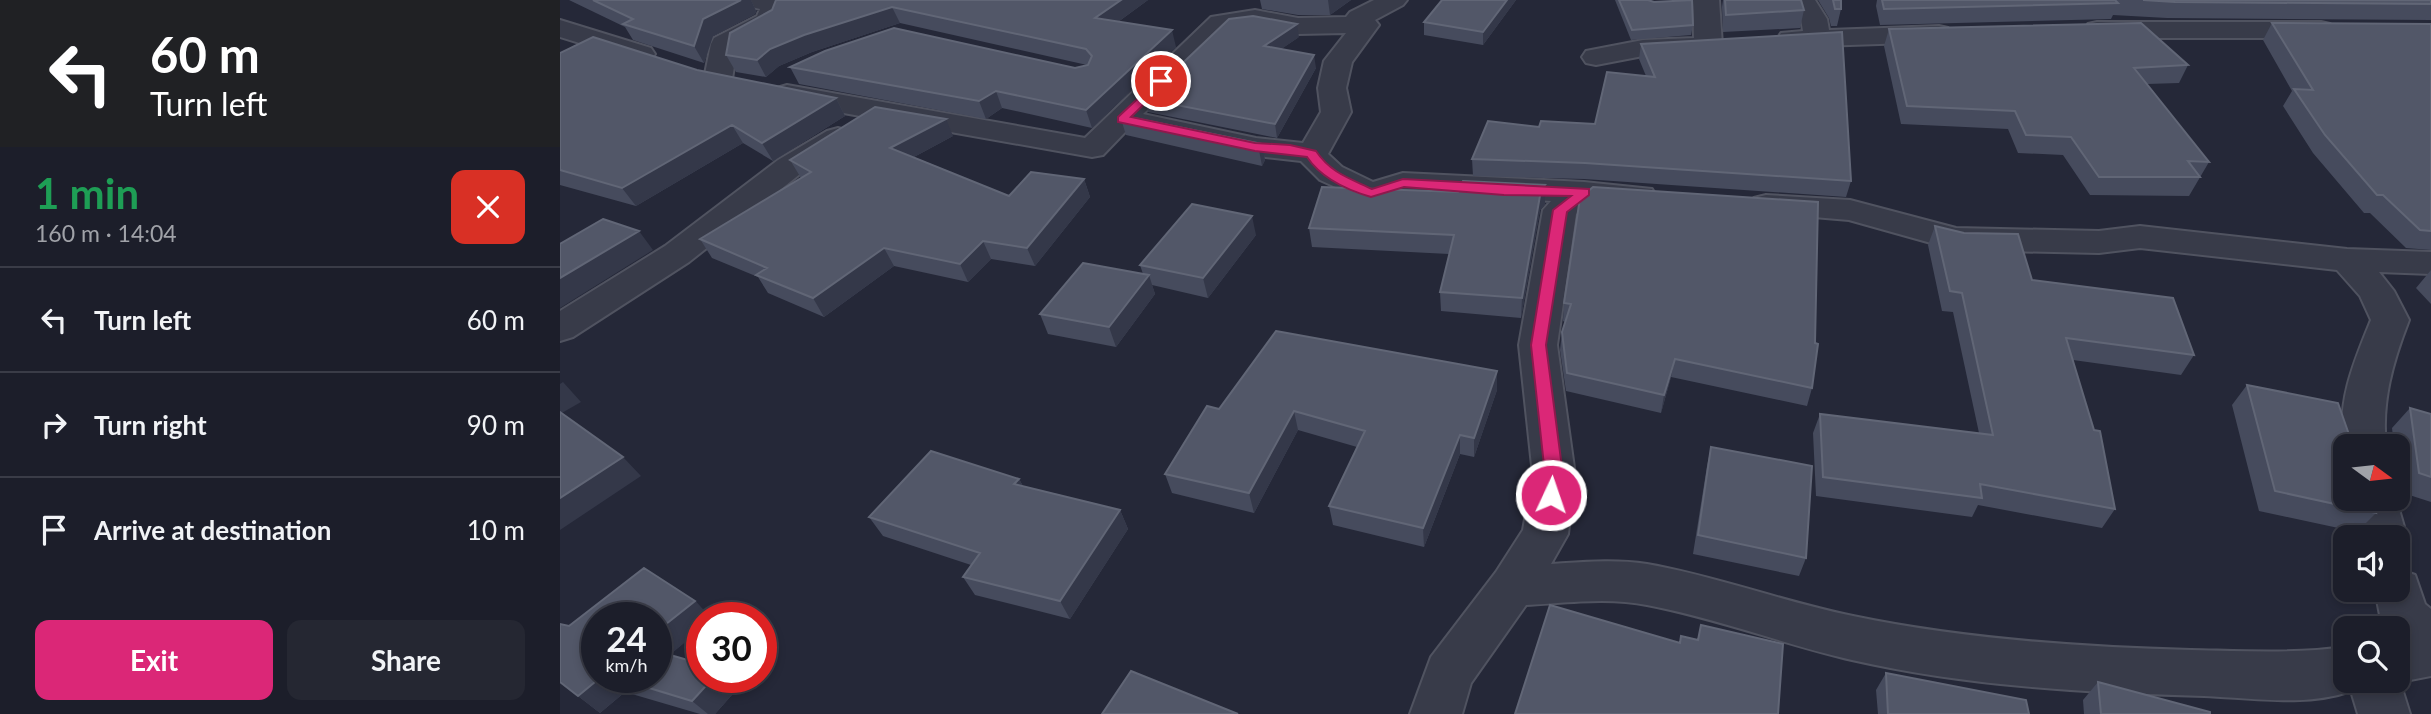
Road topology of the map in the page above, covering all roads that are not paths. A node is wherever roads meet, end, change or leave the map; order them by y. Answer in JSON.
{"nodes":[{"id":1,"x":752,"y":0,"type":"edge"},
{"id":2,"x":1394,"y":0,"type":"edge"},
{"id":3,"x":1706,"y":0,"type":"edge"},
{"id":4,"x":1802,"y":0,"type":"edge"},
{"id":5,"x":1366,"y":25,"type":"junction"},
{"id":6,"x":560,"y":28,"type":"edge"},
{"id":7,"x":2344,"y":30,"type":"edge"},
{"id":8,"x":2075,"y":31,"type":"edge"},
{"id":9,"x":1967,"y":33,"type":"edge"},
{"id":10,"x":1817,"y":37,"type":"junction"},
{"id":11,"x":1763,"y":41,"type":"edge"},
{"id":12,"x":1736,"y":43,"type":"edge"},
{"id":13,"x":1708,"y":45,"type":"junction"},
{"id":14,"x":1596,"y":57,"type":"dead end"},
{"id":15,"x":801,"y":69,"type":"edge"},
{"id":16,"x":749,"y":86,"type":"junction"},
{"id":17,"x":878,"y":112,"type":"junction"},
{"id":18,"x":1122,"y":119,"type":"junction"},
{"id":19,"x":1312,"y":154,"type":"junction"},
{"id":20,"x":1584,"y":192,"type":"junction"},
{"id":21,"x":1666,"y":198,"type":"edge"},
{"id":22,"x":1733,"y":203,"type":"edge"},
{"id":23,"x":2347,"y":260,"type":"junction"},
{"id":24,"x":2431,"y":263,"type":"edge"},
{"id":25,"x":560,"y":328,"type":"edge"},
{"id":26,"x":2363,"y":434,"type":"edge"},
{"id":27,"x":1513,"y":586,"type":"junction"},
{"id":28,"x":2401,"y":602,"type":"edge"},
{"id":29,"x":2431,"y":639,"type":"edge"},
{"id":30,"x":2431,"y":654,"type":"edge"},
{"id":31,"x":2410,"y":658,"type":"edge"},
{"id":32,"x":2333,"y":672,"type":"edge"},
{"id":33,"x":2378,"y":693,"type":"edge"},
{"id":34,"x":1436,"y":714,"type":"edge"},
{"id":35,"x":2384,"y":714,"type":"edge"}],
"edges":[{"from":1,"to":16,"type":"street"},
{"from":2,"to":5,"type":"street"},
{"from":3,"to":13,"type":"street"},
{"from":4,"to":10,"type":"street"},
{"from":5,"to":18,"type":"street"},
{"from":5,"to":19,"type":"street"},
{"from":6,"to":16,"type":"street"},
{"from":7,"to":8,"type":"street"},
{"from":9,"to":10,"type":"street"},
{"from":10,"to":11,"type":"street"},
{"from":12,"to":13,"type":"street"},
{"from":13,"to":14,"type":"street"},
{"from":15,"to":16,"type":"street"},
{"from":16,"to":17,"type":"street"},
{"from":17,"to":18,"type":"street"},
{"from":17,"to":25,"type":"street"},
{"from":18,"to":19,"type":"street"},
{"from":19,"to":20,"type":"street"},
{"from":20,"to":21,"type":"street"},
{"from":20,"to":27,"type":"street"},
{"from":22,"to":23,"type":"street"},
{"from":23,"to":24,"type":"street"},
{"from":23,"to":26,"type":"street"},
{"from":27,"to":32,"type":"street"},
{"from":27,"to":34,"type":"street"},
{"from":28,"to":29,"type":"street"},
{"from":30,"to":31,"type":"street"},
{"from":33,"to":35,"type":"street"}]}
